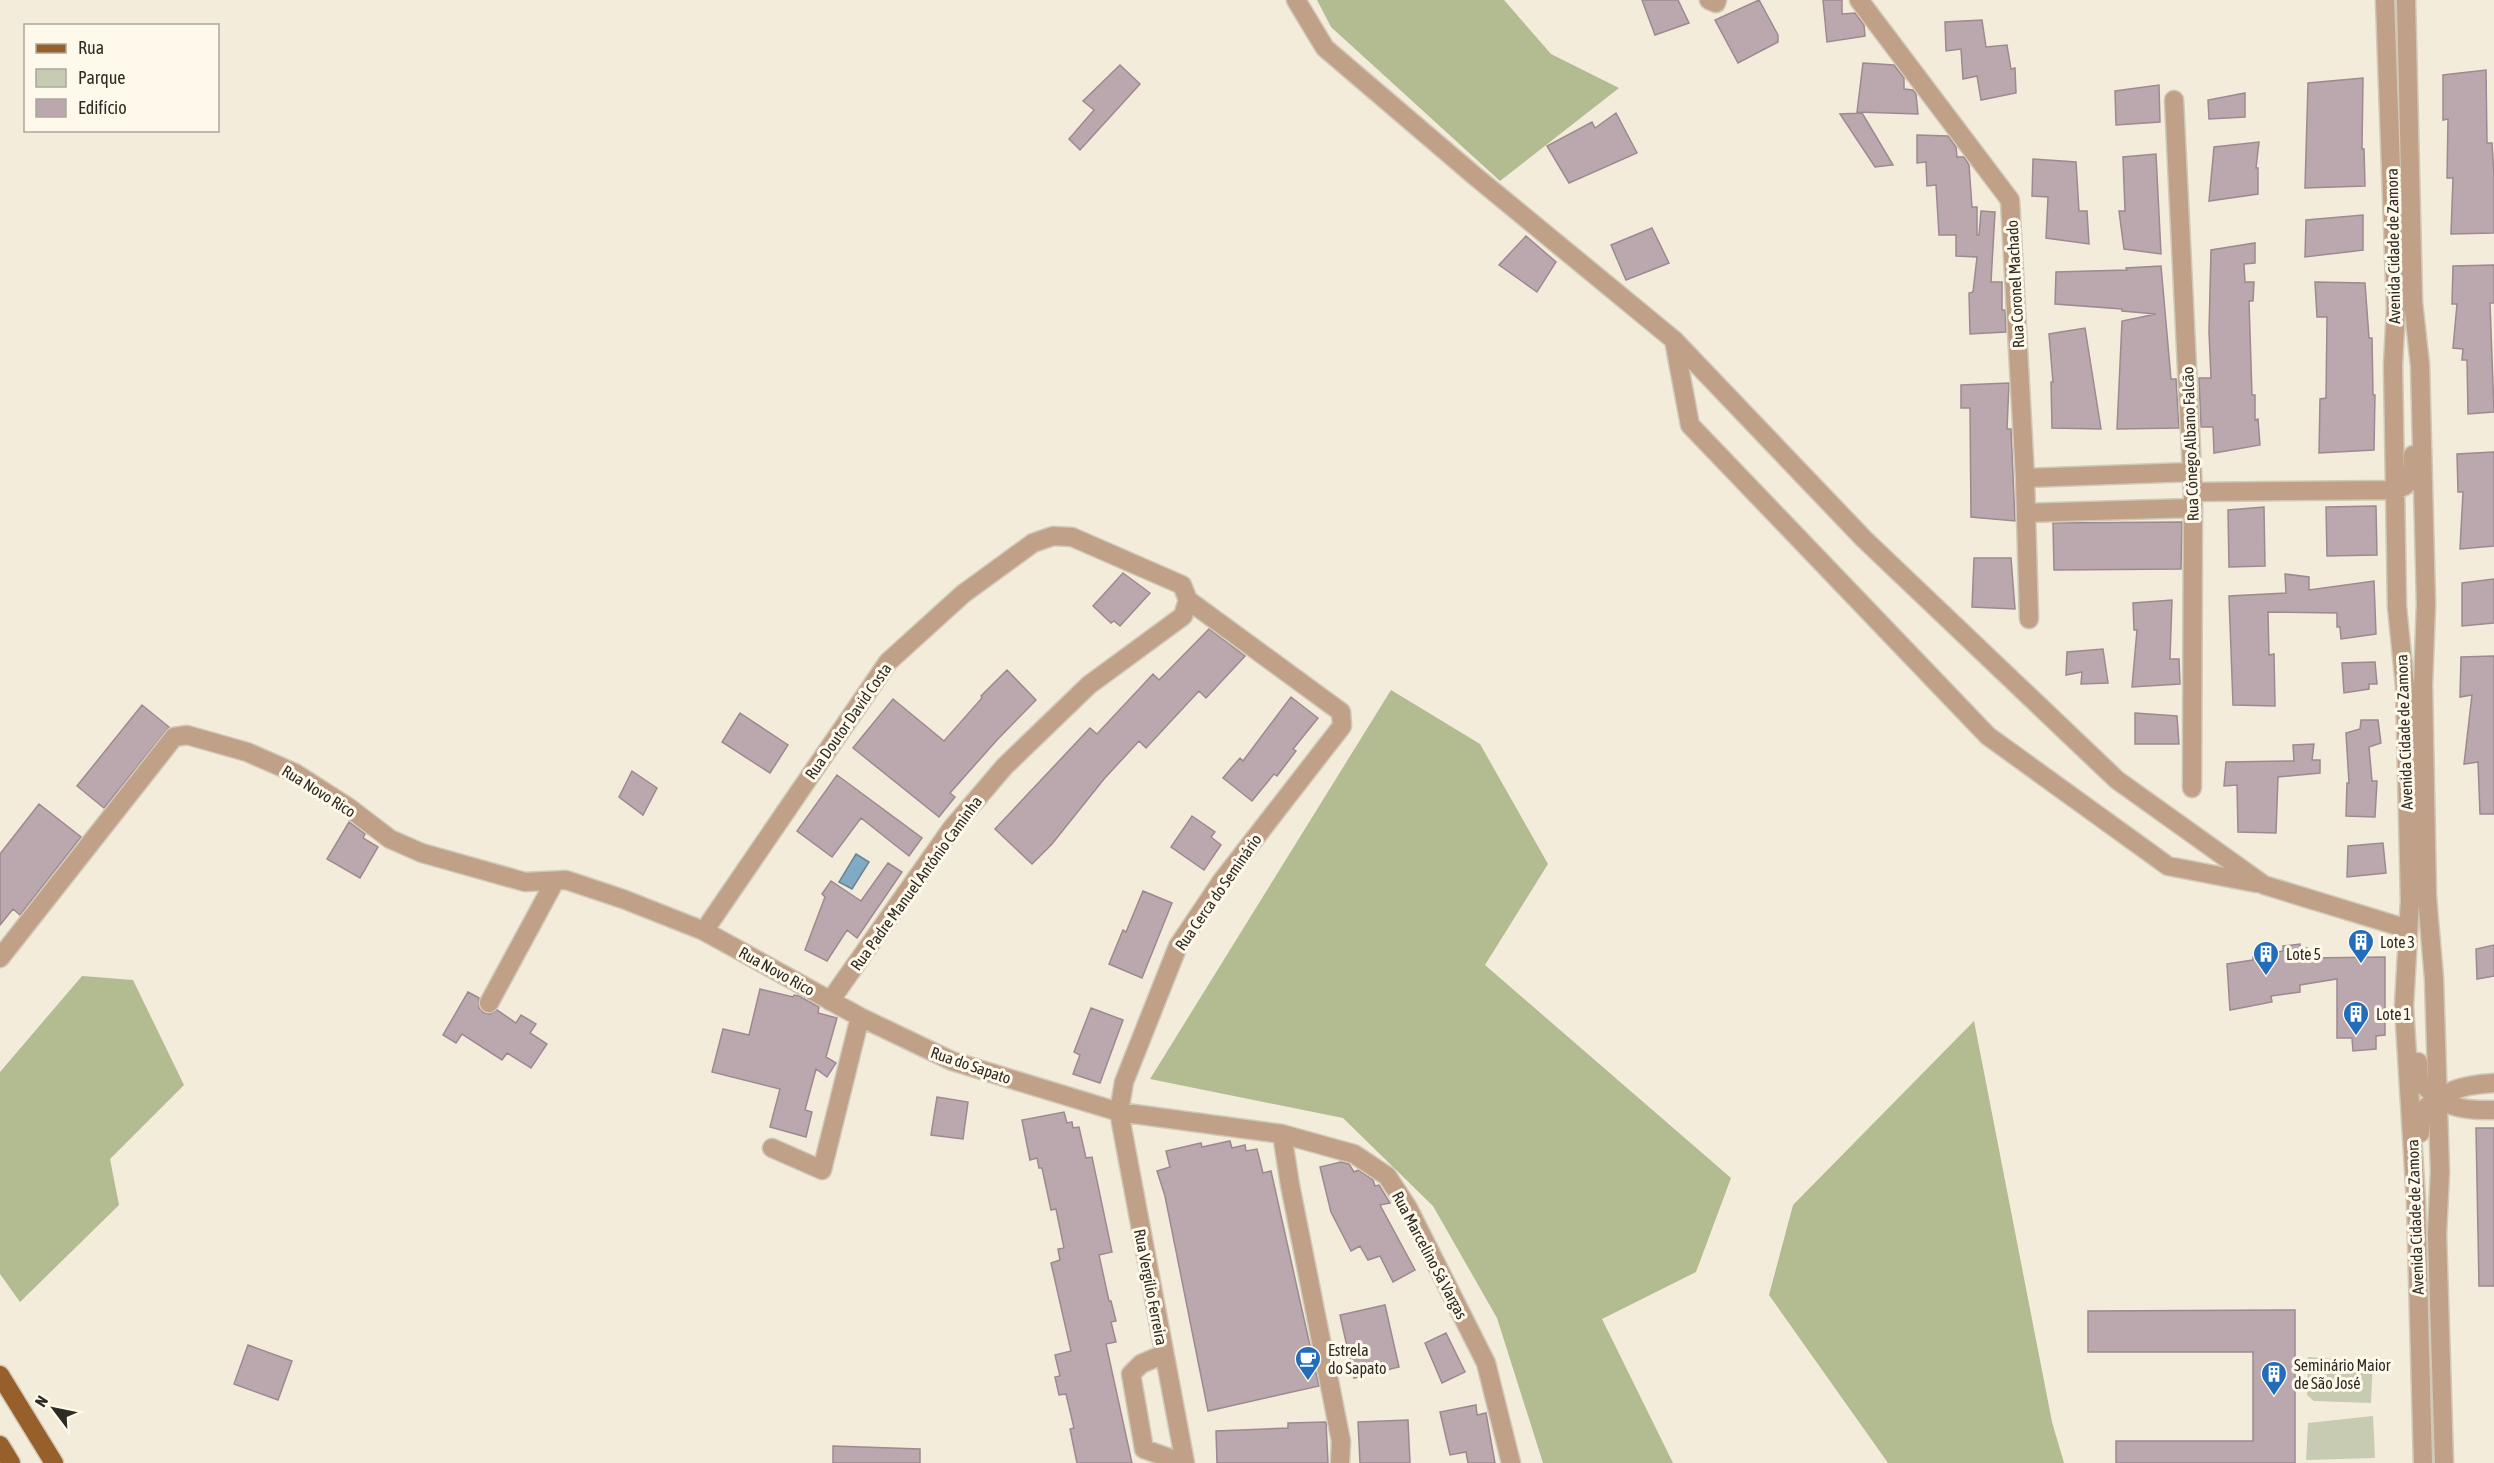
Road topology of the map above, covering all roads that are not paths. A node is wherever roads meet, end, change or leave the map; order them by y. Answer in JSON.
{"nodes":[{"id":1,"x":1296,"y":0,"type":"edge"},
{"id":2,"x":1709,"y":0,"type":"edge"},
{"id":3,"x":1717,"y":0,"type":"edge"},
{"id":4,"x":1859,"y":0,"type":"edge"},
{"id":5,"x":2385,"y":0,"type":"edge"},
{"id":6,"x":2406,"y":0,"type":"edge"},
{"id":7,"x":2174,"y":100,"type":"dead end"},
{"id":8,"x":1674,"y":340,"type":"junction"},
{"id":9,"x":2421,"y":401,"type":"junction"},
{"id":10,"x":2192,"y":472,"type":"junction"},
{"id":11,"x":2025,"y":478,"type":"junction"},
{"id":12,"x":2394,"y":490,"type":"junction"},
{"id":13,"x":2193,"y":500,"type":"junction"},
{"id":14,"x":2026,"y":513,"type":"junction"},
{"id":15,"x":2426,"y":579,"type":"junction"},
{"id":16,"x":1188,"y":600,"type":"junction"},
{"id":17,"x":2029,"y":619,"type":"dead end"},
{"id":18,"x":1342,"y":726,"type":"joint"},
{"id":19,"x":2192,"y":788,"type":"dead end"},
{"id":20,"x":555,"y":881,"type":"junction"},
{"id":21,"x":2264,"y":885,"type":"junction"},
{"id":22,"x":2408,"y":929,"type":"junction"},
{"id":23,"x":704,"y":931,"type":"junction"},
{"id":24,"x":0,"y":958,"type":"edge"},
{"id":25,"x":830,"y":1001,"type":"junction"},
{"id":26,"x":489,"y":1003,"type":"dead end"},
{"id":27,"x":2404,"y":1006,"type":"junction"},
{"id":28,"x":860,"y":1017,"type":"junction"},
{"id":29,"x":2436,"y":1065,"type":"junction"},
{"id":30,"x":2494,"y":1083,"type":"edge"},
{"id":31,"x":2466,"y":1084,"type":"junction"},
{"id":32,"x":2437,"y":1099,"type":"junction"},
{"id":33,"x":2494,"y":1110,"type":"edge"},
{"id":34,"x":2466,"y":1111,"type":"junction"},
{"id":35,"x":1119,"y":1112,"type":"junction"},
{"id":36,"x":1282,"y":1134,"type":"junction"},
{"id":37,"x":2438,"y":1139,"type":"junction"},
{"id":38,"x":772,"y":1148,"type":"dead end"},
{"id":39,"x":2416,"y":1201,"type":"junction"},
{"id":40,"x":1164,"y":1354,"type":"junction"},
{"id":41,"x":0,"y":1375,"type":"edge"},
{"id":42,"x":0,"y":1445,"type":"edge"},
{"id":43,"x":11,"y":1463,"type":"edge"},
{"id":44,"x":54,"y":1463,"type":"edge"},
{"id":45,"x":1184,"y":1463,"type":"edge"},
{"id":46,"x":1340,"y":1463,"type":"edge"},
{"id":47,"x":1511,"y":1463,"type":"edge"},
{"id":48,"x":2423,"y":1463,"type":"edge"},
{"id":49,"x":2444,"y":1463,"type":"edge"}],
"edges":[{"from":1,"to":8,"type":"street"},
{"from":2,"to":3,"type":"street"},
{"from":4,"to":11,"type":"street","name":"Rua Coronel Machado"},
{"from":5,"to":12,"type":"street","name":"Avenida Cidade de Zamora"},
{"from":6,"to":9,"type":"street","name":"Avenida Cidade de Zamora"},
{"from":7,"to":10,"type":"street","name":"Rua Cónego Albano Falcão"},
{"from":8,"to":21,"type":"street"},
{"from":8,"to":21,"type":"street"},
{"from":9,"to":12,"type":"street"},
{"from":9,"to":15,"type":"street","name":"Avenida Cidade de Zamora"},
{"from":10,"to":11,"type":"street"},
{"from":10,"to":13,"type":"street","name":"Rua Cónego Albano Falcão"},
{"from":11,"to":14,"type":"street","name":"Rua Coronel Machado"},
{"from":12,"to":13,"type":"street"},
{"from":12,"to":15,"type":"street"},
{"from":12,"to":22,"type":"street","name":"Avenida Cidade de Zamora"},
{"from":13,"to":14,"type":"street"},
{"from":13,"to":19,"type":"street","name":"Rua Cónego Albano Falcão"},
{"from":14,"to":17,"type":"street","name":"Rua Coronel Machado"},
{"from":15,"to":29,"type":"street","name":"Avenida Cidade de Zamora"},
{"from":16,"to":18,"type":"street","name":"Rua Doutor David Costa"},
{"from":16,"to":23,"type":"street","name":"Rua Doutor David Costa"},
{"from":16,"to":25,"type":"street","name":"Rua Padre Manuel António Caminha"},
{"from":18,"to":35,"type":"street","name":"Rua Cerca do Seminário"},
{"from":20,"to":23,"type":"street","name":"Rua Novo Rico"},
{"from":20,"to":24,"type":"street","name":"Rua Novo Rico"},
{"from":20,"to":26,"type":"street"},
{"from":21,"to":22,"type":"street"},
{"from":22,"to":27,"type":"street","name":"Avenida Cidade de Zamora"},
{"from":23,"to":25,"type":"street","name":"Rua Novo Rico"},
{"from":25,"to":28,"type":"street","name":"Rua do Sapato"},
{"from":27,"to":32,"type":"street"},
{"from":27,"to":39,"type":"street","name":"Avenida Cidade de Zamora"},
{"from":28,"to":35,"type":"street","name":"Rua do Sapato"},
{"from":28,"to":38,"type":"street"},
{"from":29,"to":31,"type":"street"},
{"from":29,"to":32,"type":"street","name":"Avenida Cidade de Zamora"},
{"from":30,"to":31,"type":"street"},
{"from":31,"to":32,"type":"street"},
{"from":32,"to":34,"type":"street"},
{"from":32,"to":37,"type":"street","name":"Avenida Cidade de Zamora"},
{"from":32,"to":39,"type":"street"},
{"from":33,"to":34,"type":"street"},
{"from":34,"to":37,"type":"street"},
{"from":35,"to":36,"type":"street","name":"Rua Marcelino Sá Vargas"},
{"from":35,"to":40,"type":"street","name":"Rua Vergílio Ferreira"},
{"from":36,"to":46,"type":"street"},
{"from":36,"to":47,"type":"street","name":"Rua Marcelino Sá Vargas"},
{"from":37,"to":49,"type":"street","name":"Avenida Cidade de Zamora"},
{"from":39,"to":48,"type":"street","name":"Avenida Cidade de Zamora"},
{"from":40,"to":45,"type":"street","name":"Rua Vergílio Ferreira"},
{"from":40,"to":45,"type":"street"},
{"from":41,"to":44,"type":"main road"},
{"from":42,"to":43,"type":"main road"}]}
